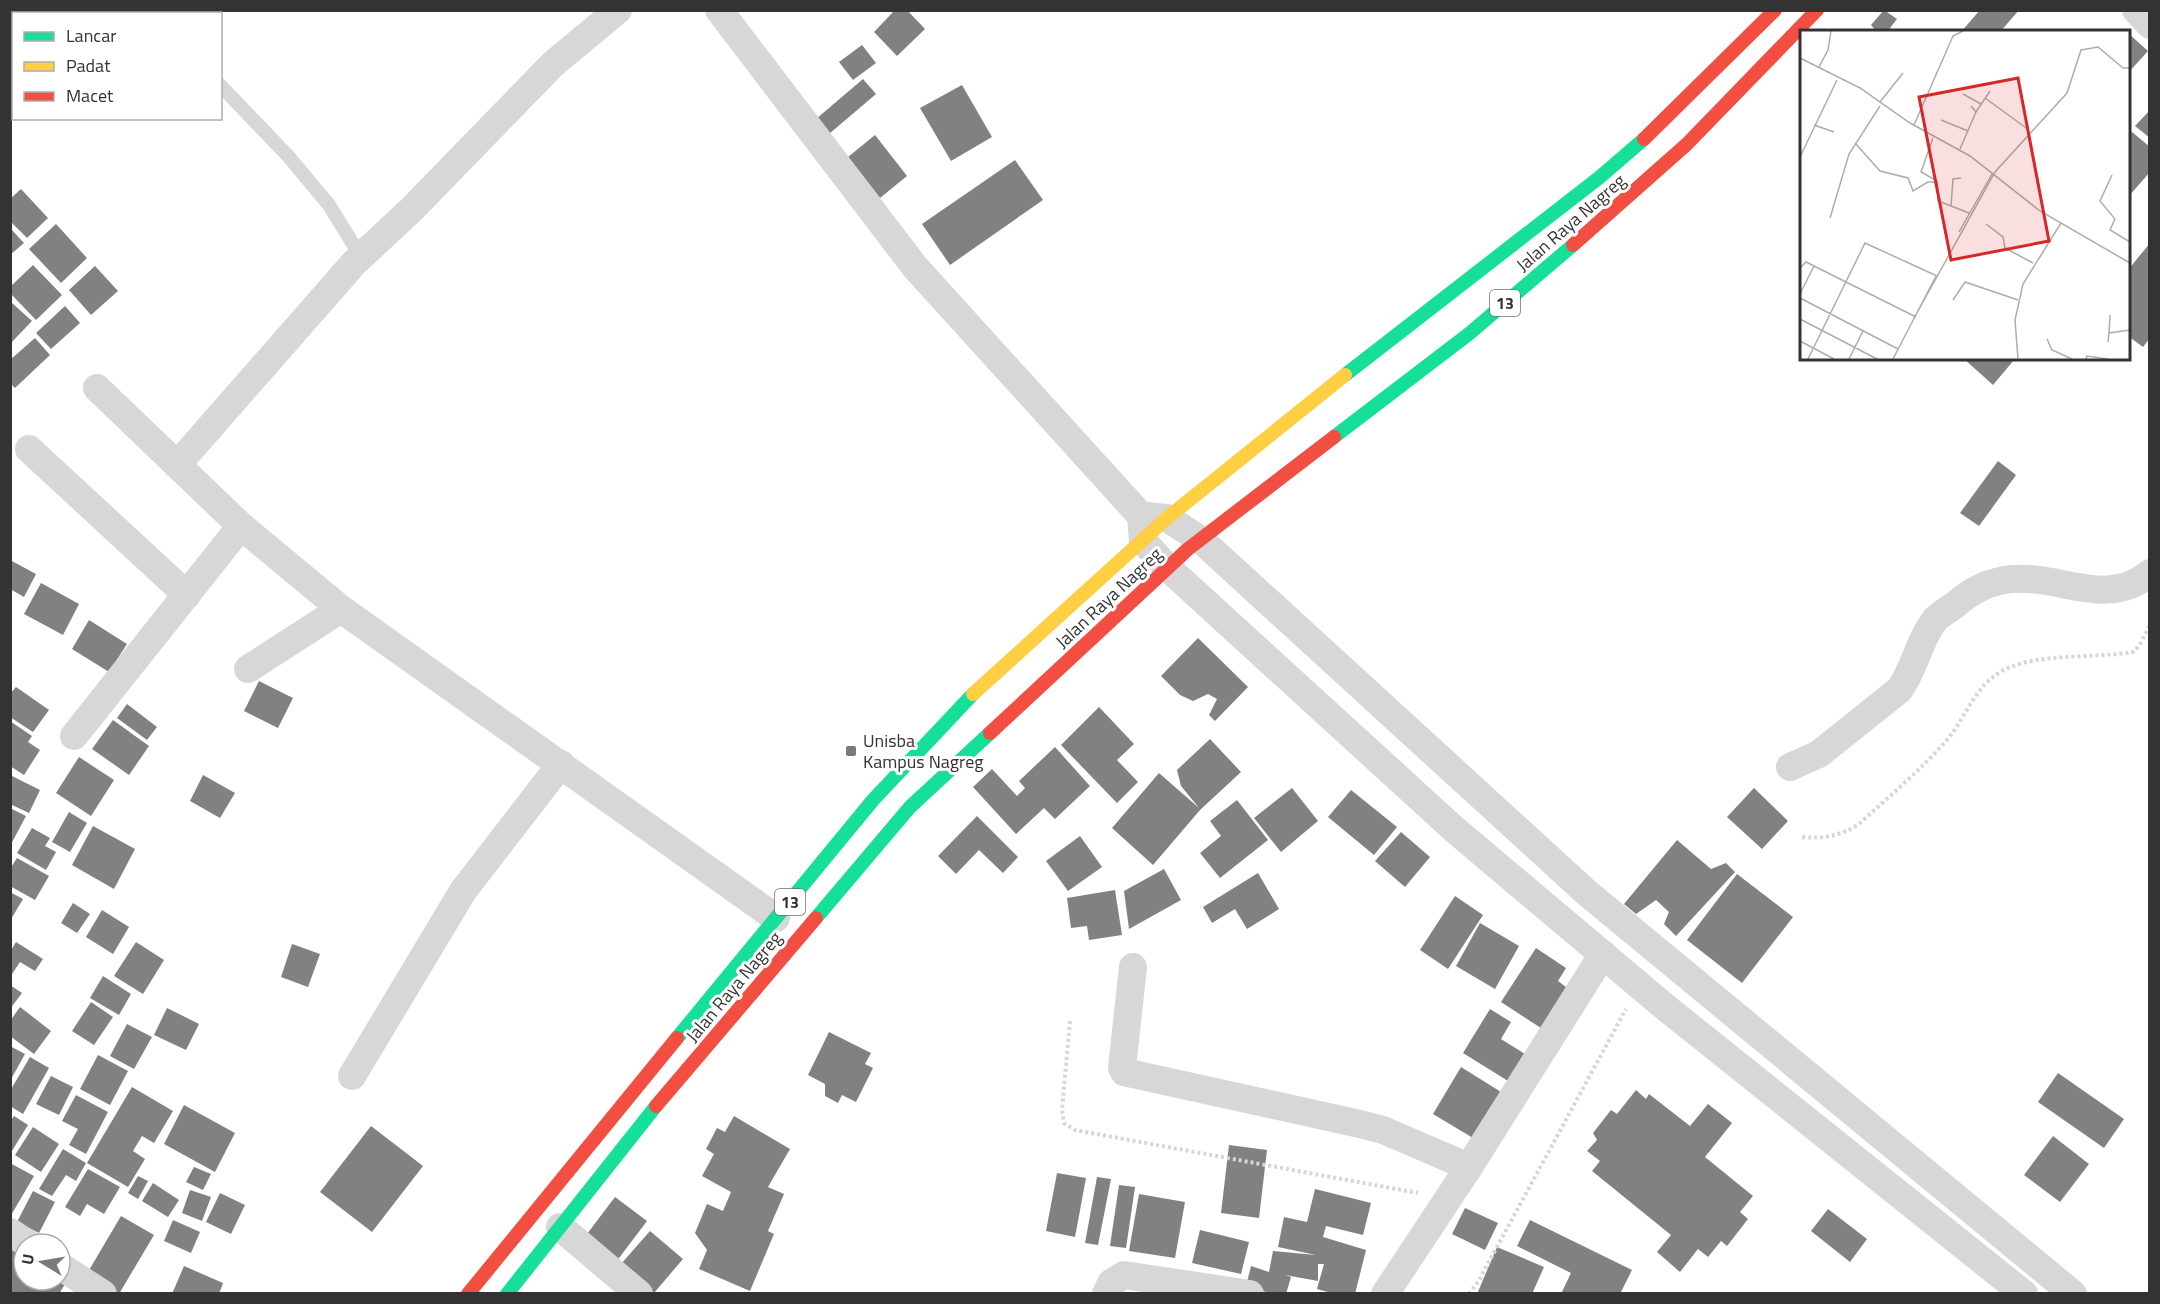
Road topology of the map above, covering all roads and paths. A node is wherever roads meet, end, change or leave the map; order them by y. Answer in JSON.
{"nodes":[{"id":1,"x":618,"y":10,"type":"edge"},
{"id":2,"x":719,"y":10,"type":"edge"},
{"id":3,"x":1775,"y":10,"type":"edge"},
{"id":4,"x":1817,"y":10,"type":"edge"},
{"id":5,"x":2136,"y":10,"type":"edge"},
{"id":6,"x":2150,"y":25,"type":"edge"},
{"id":7,"x":222,"y":87,"type":"edge"},
{"id":8,"x":361,"y":257,"type":"junction"},
{"id":9,"x":97,"y":388,"type":"dead end"},
{"id":10,"x":29,"y":449,"type":"dead end"},
{"id":11,"x":177,"y":465,"type":"junction"},
{"id":12,"x":1150,"y":525,"type":"junction"},
{"id":13,"x":242,"y":526,"type":"junction"},
{"id":14,"x":1201,"y":540,"type":"junction"},
{"id":15,"x":1168,"y":568,"type":"junction"},
{"id":16,"x":2150,"y":573,"type":"edge"},
{"id":17,"x":187,"y":595,"type":"junction"},
{"id":18,"x":341,"y":609,"type":"junction"},
{"id":19,"x":2150,"y":625,"type":"edge"},
{"id":20,"x":248,"y":669,"type":"dead end"},
{"id":21,"x":74,"y":736,"type":"dead end"},
{"id":22,"x":561,"y":764,"type":"junction"},
{"id":23,"x":1790,"y":766,"type":"dead end"},
{"id":24,"x":1802,"y":837,"type":"dead end"},
{"id":25,"x":1586,"y":892,"type":"junction"},
{"id":26,"x":776,"y":918,"type":"junction"},
{"id":27,"x":1560,"y":918,"type":"junction"},
{"id":28,"x":1603,"y":954,"type":"junction"},
{"id":29,"x":1133,"y":967,"type":"dead end"},
{"id":30,"x":1640,"y":985,"type":"junction"},
{"id":31,"x":1070,"y":1022,"type":"dead end"},
{"id":32,"x":352,"y":1076,"type":"dead end"},
{"id":33,"x":1470,"y":1167,"type":"junction"},
{"id":34,"x":1448,"y":1198,"type":"junction"},
{"id":35,"x":560,"y":1227,"type":"junction"},
{"id":36,"x":72,"y":1274,"type":"edge"},
{"id":37,"x":1130,"y":1284,"type":"edge"},
{"id":38,"x":103,"y":1293,"type":"edge"},
{"id":39,"x":468,"y":1293,"type":"edge"},
{"id":40,"x":507,"y":1293,"type":"edge"},
{"id":41,"x":639,"y":1293,"type":"edge"},
{"id":42,"x":1106,"y":1293,"type":"edge"},
{"id":43,"x":1250,"y":1293,"type":"edge"},
{"id":44,"x":1385,"y":1293,"type":"edge"},
{"id":45,"x":1469,"y":1293,"type":"edge"},
{"id":46,"x":2024,"y":1293,"type":"edge"},
{"id":47,"x":2073,"y":1293,"type":"edge"}],
"edges":[{"from":1,"to":8,"type":"street"},
{"from":2,"to":12,"type":"street"},
{"from":3,"to":12,"type":"highway","name":"Jalan Raya Nagreg","number":"13"},
{"from":4,"to":14,"type":"highway","name":"Jalan Raya Nagreg","number":"13"},
{"from":5,"to":6,"type":"street"},
{"from":7,"to":8,"type":"lane"},
{"from":8,"to":11,"type":"street"},
{"from":9,"to":11,"type":"street"},
{"from":10,"to":17,"type":"street"},
{"from":11,"to":13,"type":"street"},
{"from":12,"to":14,"type":"street"},
{"from":12,"to":15,"type":"street"},
{"from":12,"to":26,"type":"highway","name":"Jalan Raya Nagreg","number":"13"},
{"from":13,"to":17,"type":"street"},
{"from":13,"to":18,"type":"street"},
{"from":14,"to":15,"type":"highway","name":"Jalan Raya Nagreg","number":"13"},
{"from":14,"to":25,"type":"street"},
{"from":15,"to":27,"type":"street"},
{"from":15,"to":35,"type":"highway","name":"Jalan Raya Nagreg","number":"13"},
{"from":16,"to":23,"type":"street"},
{"from":17,"to":21,"type":"street"},
{"from":18,"to":20,"type":"street"},
{"from":18,"to":22,"type":"street"},
{"from":19,"to":24,"type":"path"},
{"from":22,"to":26,"type":"street"},
{"from":22,"to":32,"type":"street"},
{"from":25,"to":27,"type":"street"},
{"from":25,"to":47,"type":"street"},
{"from":26,"to":39,"type":"highway","name":"Jalan Raya Nagreg","number":"13"},
{"from":27,"to":28,"type":"street"},
{"from":28,"to":30,"type":"street"},
{"from":28,"to":33,"type":"street"},
{"from":29,"to":33,"type":"street"},
{"from":30,"to":45,"type":"path"},
{"from":30,"to":46,"type":"street"},
{"from":31,"to":34,"type":"path"},
{"from":33,"to":34,"type":"street"},
{"from":34,"to":44,"type":"street"},
{"from":35,"to":40,"type":"highway","name":"Jalan Raya Nagreg","number":"13"},
{"from":35,"to":41,"type":"street"},
{"from":36,"to":38,"type":"street"},
{"from":37,"to":42,"type":"street"},
{"from":37,"to":43,"type":"street"}]}
